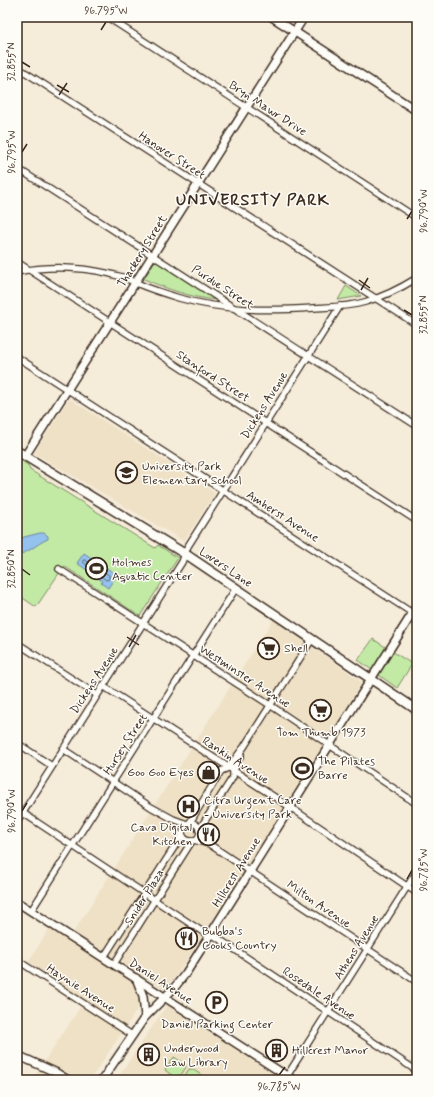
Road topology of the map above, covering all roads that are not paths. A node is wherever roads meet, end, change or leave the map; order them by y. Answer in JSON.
{"nodes":[{"id":1,"x":106,"y":17,"type":"edge"},
{"id":2,"x":272,"y":17,"type":"edge"},
{"id":3,"x":304,"y":17,"type":"edge"},
{"id":4,"x":294,"y":32,"type":"junction"},
{"id":5,"x":17,"y":67,"type":"edge"},
{"id":6,"x":246,"y":107,"type":"junction"},
{"id":7,"x":417,"y":111,"type":"edge"},
{"id":8,"x":17,"y":168,"type":"edge"},
{"id":9,"x":197,"y":184,"type":"junction"},
{"id":10,"x":417,"y":218,"type":"edge"},
{"id":11,"x":153,"y":254,"type":"junction"},
{"id":12,"x":17,"y":262,"type":"edge"},
{"id":13,"x":29,"y":270,"type":"junction"},
{"id":14,"x":17,"y":272,"type":"edge"},
{"id":15,"x":417,"y":278,"type":"edge"},
{"id":16,"x":135,"y":282,"type":"junction"},
{"id":17,"x":376,"y":299,"type":"junction"},
{"id":18,"x":340,"y":306,"type":"junction"},
{"id":19,"x":235,"y":309,"type":"junction"},
{"id":20,"x":110,"y":322,"type":"junction"},
{"id":21,"x":417,"y":325,"type":"edge"},
{"id":22,"x":308,"y":356,"type":"junction"},
{"id":23,"x":17,"y":357,"type":"edge"},
{"id":24,"x":68,"y":390,"type":"junction"},
{"id":25,"x":266,"y":423,"type":"junction"},
{"id":26,"x":417,"y":426,"type":"edge"},
{"id":27,"x":17,"y":452,"type":"edge"},
{"id":28,"x":25,"y":456,"type":"junction"},
{"id":29,"x":223,"y":490,"type":"junction"},
{"id":30,"x":417,"y":521,"type":"edge"},
{"id":31,"x":185,"y":554,"type":"junction"},
{"id":32,"x":59,"y":569,"type":"dead end"},
{"id":33,"x":236,"y":588,"type":"junction"},
{"id":34,"x":417,"y":606,"type":"edge"},
{"id":35,"x":415,"y":614,"type":"edge"},
{"id":36,"x":143,"y":623,"type":"junction"},
{"id":37,"x":312,"y":639,"type":"junction"},
{"id":38,"x":17,"y":643,"type":"edge"},
{"id":39,"x":194,"y":656,"type":"junction"},
{"id":40,"x":370,"y":680,"type":"junction"},
{"id":41,"x":103,"y":686,"type":"junction"},
{"id":42,"x":97,"y":695,"type":"junction"},
{"id":43,"x":270,"y":706,"type":"junction"},
{"id":44,"x":417,"y":710,"type":"edge"},
{"id":45,"x":154,"y":719,"type":"junction"},
{"id":46,"x":17,"y":743,"type":"edge"},
{"id":47,"x":330,"y":744,"type":"junction"},
{"id":48,"x":244,"y":747,"type":"junction"},
{"id":49,"x":63,"y":749,"type":"junction"},
{"id":50,"x":52,"y":766,"type":"junction"},
{"id":51,"x":228,"y":768,"type":"junction"},
{"id":52,"x":233,"y":772,"type":"junction"},
{"id":53,"x":114,"y":782,"type":"junction"},
{"id":54,"x":417,"y":804,"type":"edge"},
{"id":55,"x":290,"y":807,"type":"junction"},
{"id":56,"x":23,"y":813,"type":"junction"},
{"id":57,"x":173,"y":819,"type":"junction"},
{"id":58,"x":17,"y":822,"type":"edge"},
{"id":59,"x":188,"y":824,"type":"junction"},
{"id":60,"x":199,"y":831,"type":"junction"},
{"id":61,"x":182,"y":833,"type":"junction"},
{"id":62,"x":193,"y":840,"type":"junction"},
{"id":63,"x":209,"y":844,"type":"junction"},
{"id":64,"x":73,"y":845,"type":"junction"},
{"id":65,"x":250,"y":870,"type":"junction"},
{"id":66,"x":417,"y":871,"type":"edge"},
{"id":67,"x":407,"y":886,"type":"junction"},
{"id":68,"x":145,"y":893,"type":"junction"},
{"id":69,"x":417,"y":893,"type":"edge"},
{"id":70,"x":155,"y":900,"type":"junction"},
{"id":71,"x":17,"y":902,"type":"edge"},
{"id":72,"x":31,"y":911,"type":"junction"},
{"id":73,"x":209,"y":934,"type":"junction"},
{"id":74,"x":367,"y":949,"type":"junction"},
{"id":75,"x":104,"y":957,"type":"junction"},
{"id":76,"x":17,"y":960,"type":"edge"},
{"id":77,"x":114,"y":964,"type":"junction"},
{"id":78,"x":136,"y":978,"type":"junction"},
{"id":79,"x":417,"y":982,"type":"edge"},
{"id":80,"x":165,"y":996,"type":"junction"},
{"id":81,"x":328,"y":1012,"type":"junction"},
{"id":82,"x":145,"y":1017,"type":"junction"},
{"id":83,"x":132,"y":1035,"type":"junction"},
{"id":84,"x":17,"y":1055,"type":"edge"},
{"id":85,"x":417,"y":1071,"type":"edge"},
{"id":86,"x":290,"y":1078,"type":"edge"},
{"id":87,"x":68,"y":1080,"type":"edge"},
{"id":88,"x":102,"y":1080,"type":"edge"}],
"edges":[{"from":1,"to":6,"type":"street","name":"Bryn Mawr Drive"},
{"from":2,"to":4,"type":"street"},
{"from":3,"to":4,"type":"street","name":"Thackery Street"},
{"from":4,"to":6,"type":"street","name":"Thackery Street"},
{"from":4,"to":7,"type":"street"},
{"from":5,"to":9,"type":"street","name":"Hanover Street"},
{"from":6,"to":9,"type":"street","name":"Thackery Street"},
{"from":6,"to":10,"type":"street","name":"Bryn Mawr Drive"},
{"from":8,"to":11,"type":"street","name":"Purdue Street"},
{"from":9,"to":11,"type":"street","name":"Thackery Street"},
{"from":9,"to":17,"type":"street","name":"Hanover Street"},
{"from":11,"to":16,"type":"street","name":"Thackery Street"},
{"from":11,"to":19,"type":"street","name":"Purdue Street"},
{"from":12,"to":13,"type":"street","name":"Stanford Street"},
{"from":13,"to":14,"type":"street"},
{"from":13,"to":16,"type":"street"},
{"from":13,"to":20,"type":"street","name":"Stanford Street"},
{"from":15,"to":17,"type":"street"},
{"from":16,"to":19,"type":"street"},
{"from":16,"to":20,"type":"street","name":"Thackery Street"},
{"from":17,"to":18,"type":"street"},
{"from":17,"to":21,"type":"street","name":"Hanover Street"},
{"from":18,"to":19,"type":"street"},
{"from":18,"to":22,"type":"street","name":"Dickens Avenue"},
{"from":19,"to":22,"type":"street","name":"Purdue Street"},
{"from":20,"to":24,"type":"street","name":"Thackery Street"},
{"from":20,"to":25,"type":"street","name":"Stanford Street"},
{"from":22,"to":25,"type":"street","name":"Dickens Avenue"},
{"from":22,"to":26,"type":"street","name":"Purdue Street"},
{"from":23,"to":24,"type":"street","name":"Amherst Avenue"},
{"from":24,"to":28,"type":"street","name":"Thackery Street"},
{"from":24,"to":29,"type":"street","name":"Amherst Avenue"},
{"from":25,"to":29,"type":"street","name":"Dickens Avenue"},
{"from":25,"to":30,"type":"street","name":"Stanford Street"},
{"from":27,"to":28,"type":"main road","name":"Lovers Lane"},
{"from":28,"to":31,"type":"main road","name":"Lovers Lane"},
{"from":29,"to":31,"type":"street","name":"Dickens Avenue"},
{"from":29,"to":35,"type":"street","name":"Amherst Avenue"},
{"from":31,"to":33,"type":"main road","name":"Lovers Lane"},
{"from":31,"to":36,"type":"street","name":"Dickens Avenue"},
{"from":32,"to":36,"type":"street","name":"Westminster Avenue"},
{"from":33,"to":37,"type":"main road","name":"Lovers Lane"},
{"from":33,"to":39,"type":"street","name":"Hursey Street"},
{"from":34,"to":35,"type":"street","name":"Hillcrest Avenue"},
{"from":35,"to":40,"type":"street","name":"Hillcrest Avenue"},
{"from":36,"to":39,"type":"street","name":"Westminster Avenue"},
{"from":36,"to":41,"type":"street","name":"Dickens Avenue"},
{"from":37,"to":40,"type":"main road","name":"Lovers Lane"},
{"from":37,"to":43,"type":"street"},
{"from":38,"to":42,"type":"street"},
{"from":39,"to":43,"type":"street","name":"Westminster Avenue"},
{"from":39,"to":45,"type":"street","name":"Hursey Street"},
{"from":40,"to":44,"type":"main road","name":"Lovers Lane"},
{"from":40,"to":47,"type":"street","name":"Hillcrest Avenue"},
{"from":41,"to":42,"type":"street","name":"Dickens Avenue"},
{"from":41,"to":45,"type":"street","name":"Rankin Avenue"},
{"from":42,"to":49,"type":"street","name":"Dickens Avenue"},
{"from":43,"to":47,"type":"street","name":"Westminster Avenue"},
{"from":43,"to":48,"type":"street"},
{"from":45,"to":51,"type":"street","name":"Rankin Avenue"},
{"from":45,"to":53,"type":"street","name":"Hursey Street"},
{"from":46,"to":50,"type":"street"},
{"from":47,"to":54,"type":"street","name":"Westminster Avenue"},
{"from":47,"to":55,"type":"street","name":"Hillcrest Avenue"},
{"from":48,"to":51,"type":"street"},
{"from":48,"to":52,"type":"street"},
{"from":49,"to":50,"type":"street","name":"Dickens Avenue"},
{"from":49,"to":53,"type":"street"},
{"from":50,"to":56,"type":"street","name":"Dickens Avenue"},
{"from":51,"to":52,"type":"street","name":"Rankin Avenue"},
{"from":51,"to":59,"type":"street"},
{"from":52,"to":55,"type":"street","name":"Rankin Avenue"},
{"from":52,"to":60,"type":"street"},
{"from":53,"to":57,"type":"street"},
{"from":53,"to":64,"type":"street","name":"Hursey Street"},
{"from":55,"to":65,"type":"street","name":"Hillcrest Avenue"},
{"from":55,"to":67,"type":"street","name":"Rankin Avenue"},
{"from":56,"to":58,"type":"street","name":"Dickens Avenue"},
{"from":56,"to":64,"type":"street","name":"Rosedale Avenue"},
{"from":57,"to":59,"type":"street"},
{"from":57,"to":61,"type":"street"},
{"from":59,"to":60,"type":"street"},
{"from":59,"to":61,"type":"street"},
{"from":60,"to":62,"type":"street"},
{"from":60,"to":63,"type":"street","name":"Milton Avenue"},
{"from":61,"to":62,"type":"street"},
{"from":61,"to":68,"type":"street","name":"Snider Plaza"},
{"from":62,"to":63,"type":"street","name":"Milton Avenue"},
{"from":62,"to":70,"type":"street","name":"Snider Plaza"},
{"from":63,"to":65,"type":"street","name":"Milton Avenue"},
{"from":64,"to":68,"type":"street","name":"Rosedale Avenue"},
{"from":64,"to":72,"type":"street","name":"Hursey Street"},
{"from":65,"to":73,"type":"street","name":"Hillcrest Avenue"},
{"from":65,"to":74,"type":"street","name":"Milton Avenue"},
{"from":66,"to":67,"type":"street","name":"Athens Avenue"},
{"from":67,"to":69,"type":"street","name":"Rankin Avenue"},
{"from":67,"to":74,"type":"street","name":"Athens Avenue"},
{"from":68,"to":70,"type":"street","name":"Rosedale Avenue"},
{"from":68,"to":75,"type":"street","name":"Snider Plaza"},
{"from":70,"to":73,"type":"street","name":"Rosedale Avenue"},
{"from":70,"to":77,"type":"street","name":"Snider Plaza"},
{"from":71,"to":72,"type":"street","name":"Daniel Avenue"},
{"from":72,"to":75,"type":"street","name":"Daniel Avenue"},
{"from":73,"to":80,"type":"street","name":"Hillcrest Avenue"},
{"from":73,"to":81,"type":"street","name":"Rosedale Avenue"},
{"from":74,"to":79,"type":"street","name":"Milton Avenue"},
{"from":74,"to":81,"type":"street","name":"Athens Avenue"},
{"from":75,"to":77,"type":"street","name":"Daniel Avenue"},
{"from":76,"to":83,"type":"street","name":"Haynie Avenue"},
{"from":77,"to":78,"type":"street","name":"Daniel Avenue"},
{"from":78,"to":80,"type":"street","name":"Daniel Avenue"},
{"from":78,"to":82,"type":"street"},
{"from":80,"to":82,"type":"street","name":"Hillcrest Avenue"},
{"from":80,"to":86,"type":"street","name":"Daniel Avenue"},
{"from":81,"to":85,"type":"street","name":"Rosedale Avenue"},
{"from":81,"to":86,"type":"street","name":"Athens Avenue"},
{"from":82,"to":83,"type":"street","name":"Hillcrest Avenue"},
{"from":83,"to":88,"type":"street","name":"Hillcrest Avenue"},
{"from":84,"to":87,"type":"street"}]}
